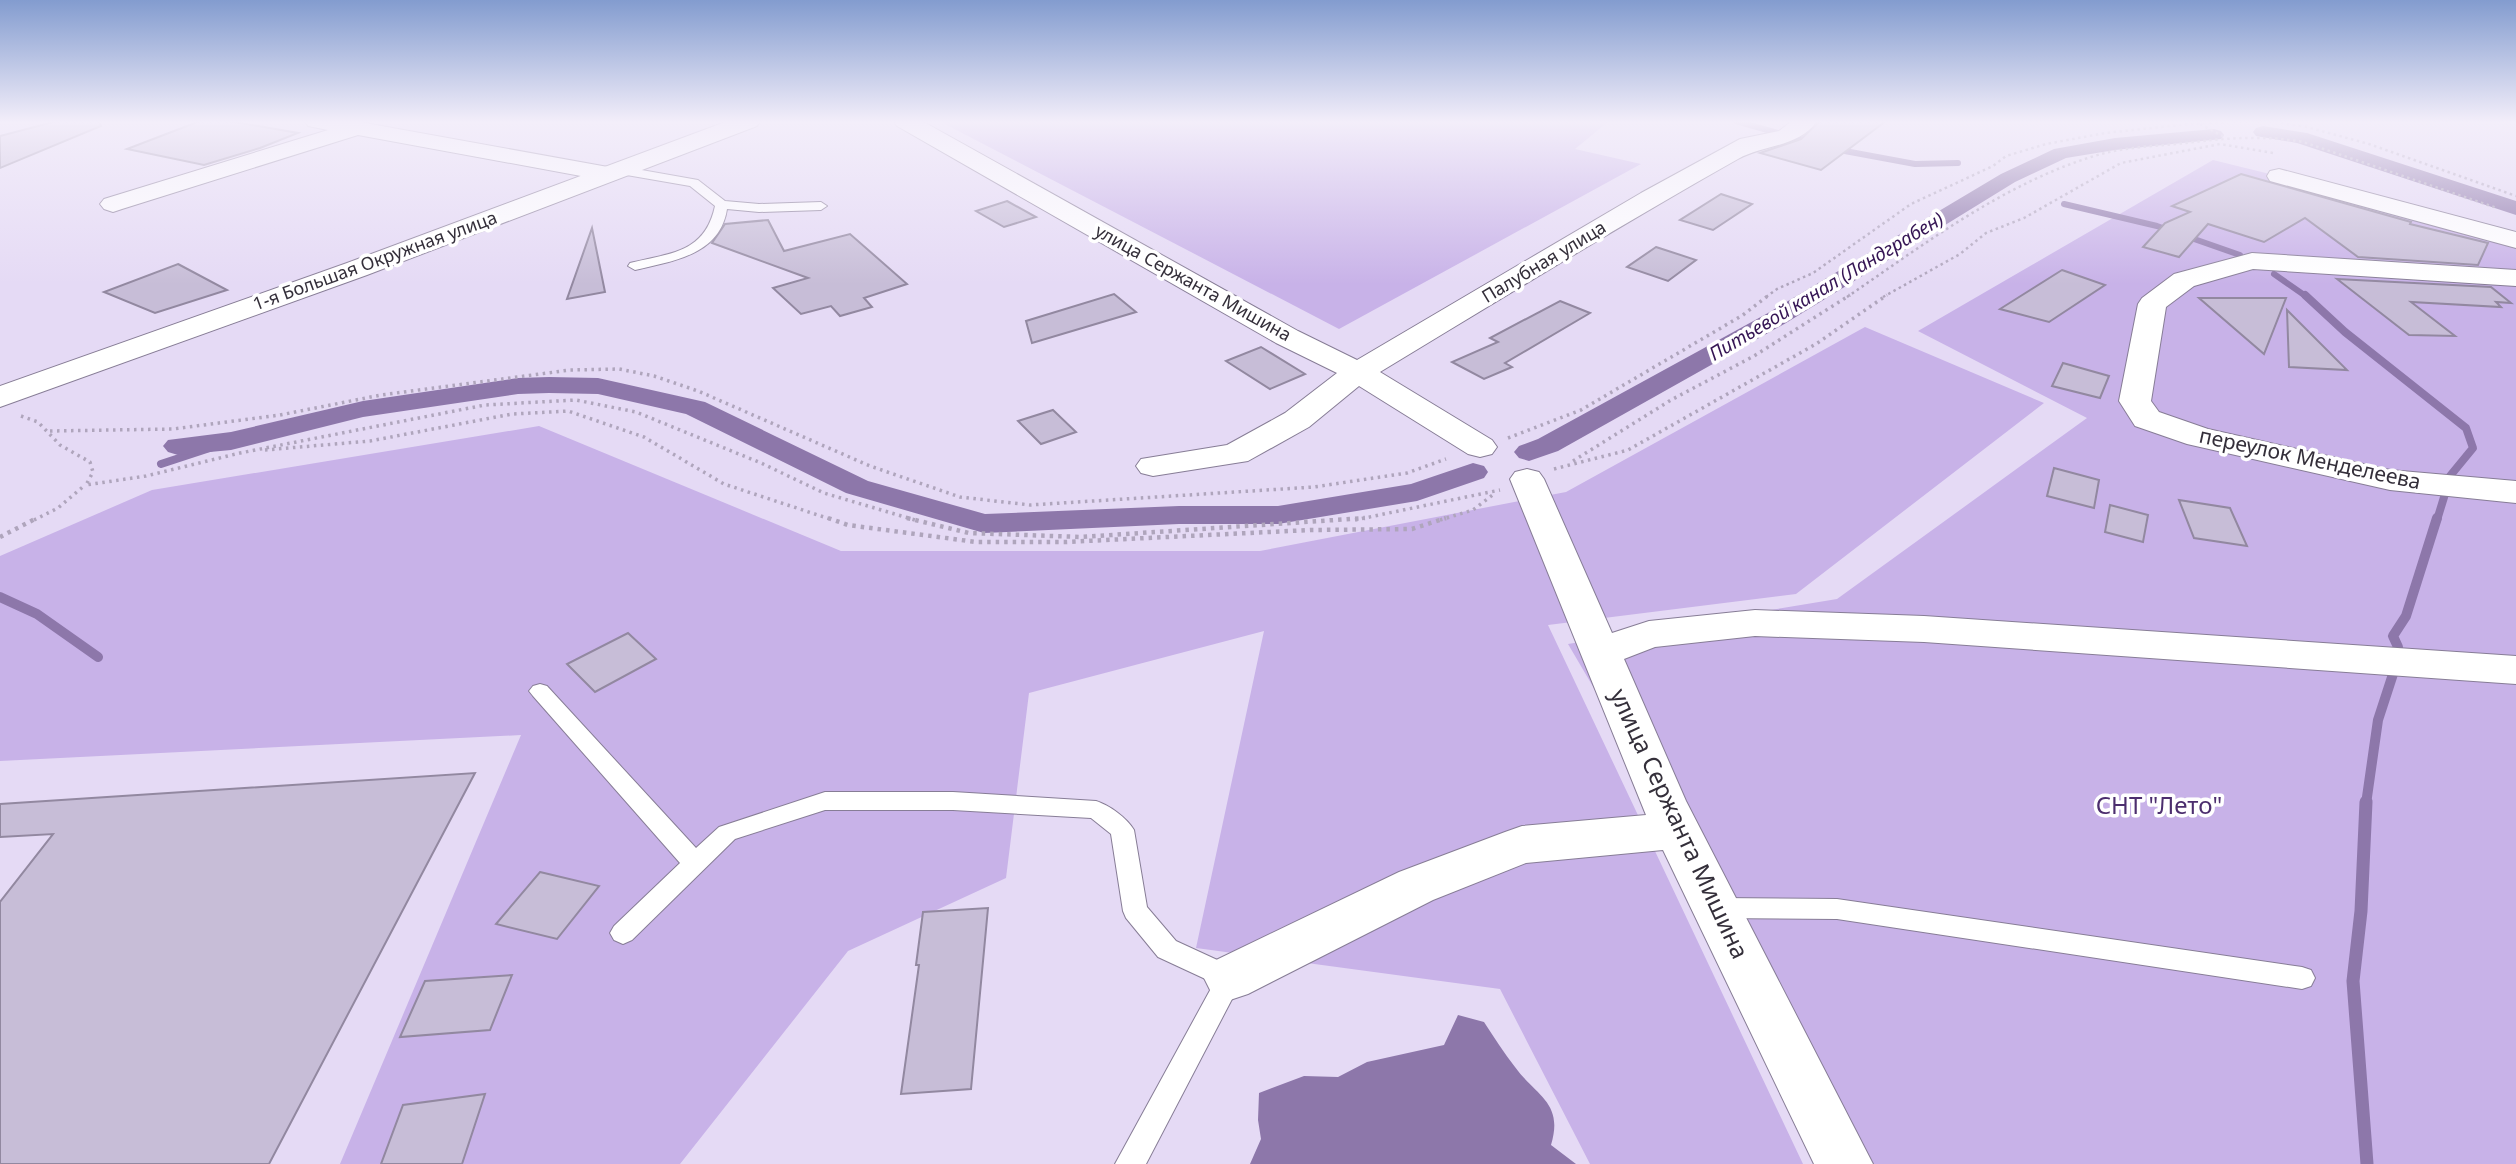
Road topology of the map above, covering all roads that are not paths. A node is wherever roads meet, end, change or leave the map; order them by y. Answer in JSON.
{"nodes":[{"id":1,"x":206,"y":175,"type":"edge"},
{"id":2,"x":605,"y":175,"type":"edge"},
{"id":3,"x":638,"y":175,"type":"edge"},
{"id":4,"x":1001,"y":175,"type":"edge"},
{"id":5,"x":1692,"y":175,"type":"edge"},
{"id":6,"x":2310,"y":175,"type":"edge"},
{"id":7,"x":113,"y":204,"type":"dead end"},
{"id":8,"x":722,"y":205,"type":"junction"},
{"id":9,"x":821,"y":206,"type":"dead end"},
{"id":10,"x":2516,"y":240,"type":"edge"},
{"id":11,"x":635,"y":265,"type":"dead end"},
{"id":12,"x":2516,"y":278,"type":"edge"},
{"id":13,"x":1358,"y":372,"type":"junction"},
{"id":14,"x":7,"y":405,"type":"edge"},
{"id":15,"x":1480,"y":447,"type":"road end"},
{"id":16,"x":1153,"y":466,"type":"dead end"},
{"id":17,"x":1512,"y":485,"type":"road end"},
{"id":18,"x":2516,"y":492,"type":"edge"},
{"id":19,"x":1600,"y":653,"type":"junction"},
{"id":20,"x":2516,"y":670,"type":"edge"},
{"id":21,"x":540,"y":691,"type":"dead end"},
{"id":22,"x":1677,"y":830,"type":"junction"},
{"id":23,"x":695,"y":863,"type":"junction"},
{"id":24,"x":1716,"y":908,"type":"junction"},
{"id":25,"x":624,"y":933,"type":"dead end"},
{"id":26,"x":1230,"y":978,"type":"junction"},
{"id":27,"x":2302,"y":978,"type":"dead end"},
{"id":28,"x":1130,"y":1164,"type":"edge"},
{"id":29,"x":1844,"y":1164,"type":"edge"}],
"edges":[{"from":1,"to":7,"type":"street"},
{"from":2,"to":14,"type":"street","name":"1-я Большая Окружная улица"},
{"from":3,"to":8,"type":"lane"},
{"from":4,"to":13,"type":"street","name":"улица Сержанта Мишина"},
{"from":5,"to":13,"type":"street","name":"Палубная улица"},
{"from":6,"to":10,"type":"street"},
{"from":8,"to":9,"type":"lane"},
{"from":8,"to":11,"type":"lane"},
{"from":12,"to":18,"type":"street","name":"переулок Менделеева"},
{"from":13,"to":15,"type":"street","name":"улица Сержанта Мишина"},
{"from":13,"to":16,"type":"street","name":"Палубная улица"},
{"from":17,"to":19,"type":"street","name":"улица Сержанта Мишина"},
{"from":19,"to":20,"type":"street"},
{"from":19,"to":22,"type":"street","name":"улица Сержанта Мишина"},
{"from":21,"to":23,"type":"lane"},
{"from":22,"to":24,"type":"street","name":"улица Сержанта Мишина"},
{"from":22,"to":26,"type":"street"},
{"from":23,"to":25,"type":"lane"},
{"from":23,"to":26,"type":"lane"},
{"from":24,"to":27,"type":"lane"},
{"from":24,"to":29,"type":"street","name":"улица Сержанта Мишина"},
{"from":26,"to":28,"type":"lane"}]}
